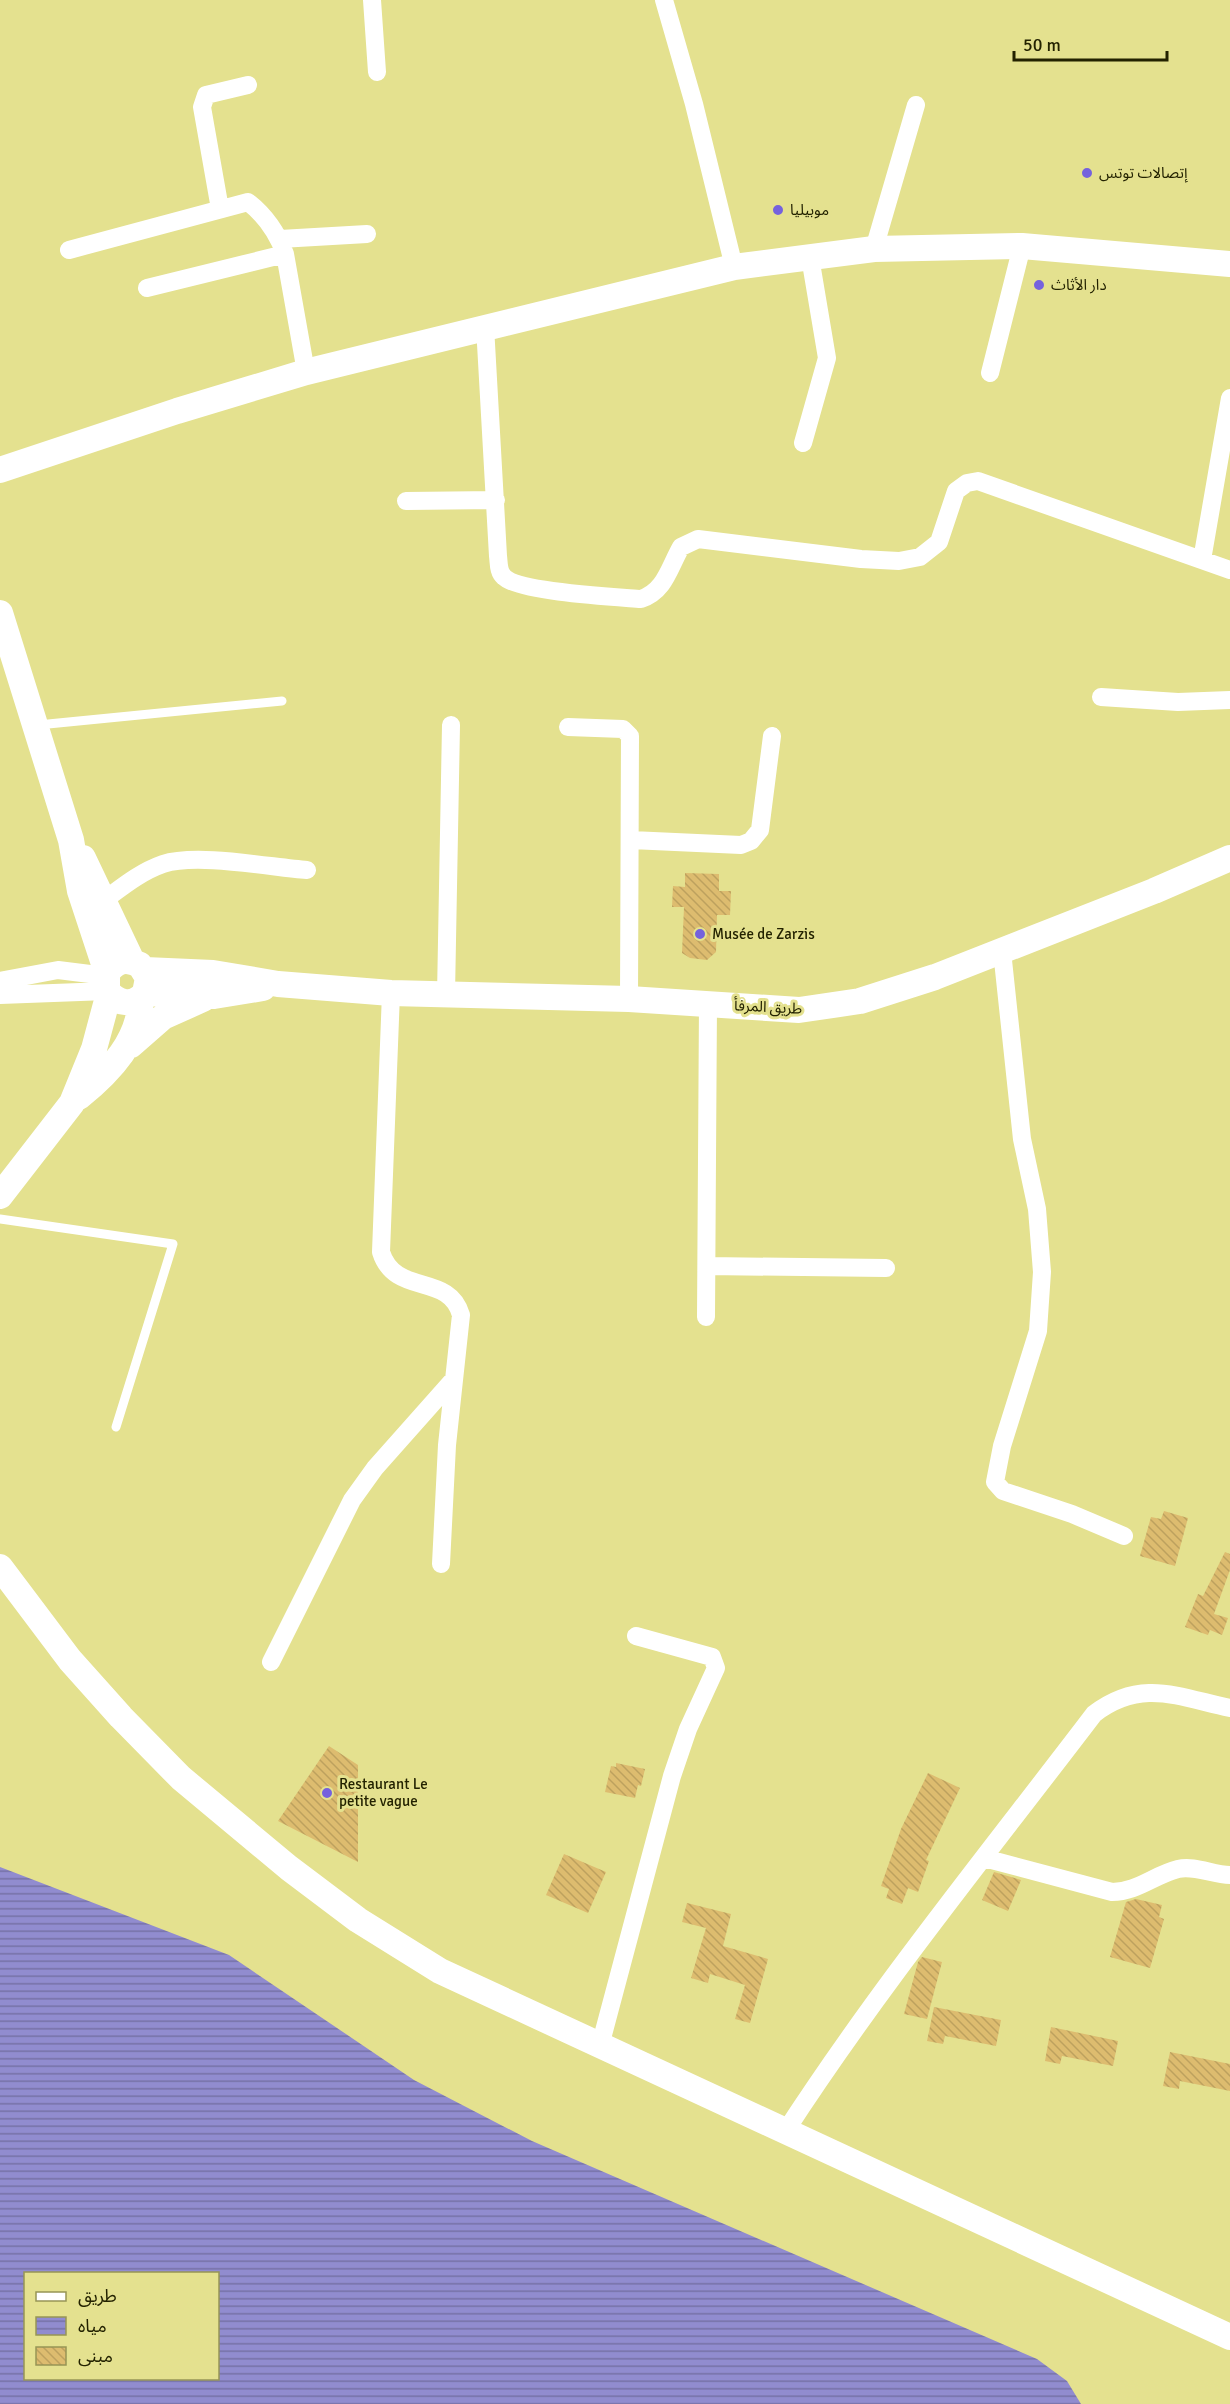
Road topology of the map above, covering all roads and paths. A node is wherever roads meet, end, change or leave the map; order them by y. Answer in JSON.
{"nodes":[{"id":1,"x":372,"y":0,"type":"edge"},
{"id":2,"x":664,"y":0,"type":"edge"},
{"id":3,"x":377,"y":72,"type":"dead end"},
{"id":4,"x":248,"y":85,"type":"dead end"},
{"id":5,"x":916,"y":105,"type":"dead end"},
{"id":6,"x":220,"y":209,"type":"junction"},
{"id":7,"x":367,"y":234,"type":"dead end"},
{"id":8,"x":1022,"y":246,"type":"junction"},
{"id":9,"x":283,"y":247,"type":"junction"},
{"id":10,"x":874,"y":249,"type":"junction"},
{"id":11,"x":69,"y":250,"type":"dead end"},
{"id":12,"x":810,"y":257,"type":"junction"},
{"id":13,"x":1230,"y":264,"type":"edge"},
{"id":14,"x":734,"y":267,"type":"junction"},
{"id":15,"x":147,"y":288,"type":"dead end"},
{"id":16,"x":485,"y":326,"type":"junction"},
{"id":17,"x":306,"y":372,"type":"junction"},
{"id":18,"x":990,"y":373,"type":"dead end"},
{"id":19,"x":1230,"y":398,"type":"edge"},
{"id":20,"x":803,"y":443,"type":"dead end"},
{"id":21,"x":0,"y":470,"type":"edge"},
{"id":22,"x":496,"y":500,"type":"junction"},
{"id":23,"x":406,"y":501,"type":"dead end"},
{"id":24,"x":1202,"y":560,"type":"junction"},
{"id":25,"x":1230,"y":570,"type":"edge"},
{"id":26,"x":2,"y":623,"type":"edge"},
{"id":27,"x":1101,"y":697,"type":"dead end"},
{"id":28,"x":1230,"y":700,"type":"edge"},
{"id":29,"x":282,"y":701,"type":"dead end"},
{"id":30,"x":36,"y":725,"type":"junction"},
{"id":31,"x":451,"y":725,"type":"dead end"},
{"id":32,"x":568,"y":727,"type":"dead end"},
{"id":33,"x":772,"y":736,"type":"dead end"},
{"id":34,"x":71,"y":840,"type":"junction"},
{"id":35,"x":631,"y":840,"type":"junction"},
{"id":36,"x":1230,"y":858,"type":"edge"},
{"id":37,"x":307,"y":870,"type":"dead end"},
{"id":38,"x":103,"y":901,"type":"junction"},
{"id":39,"x":1002,"y":951,"type":"junction"},
{"id":40,"x":0,"y":981,"type":"edge"},
{"id":41,"x":141,"y":981,"type":"junction"},
{"id":42,"x":107,"y":983,"type":"junction"},
{"id":43,"x":278,"y":984,"type":"junction"},
{"id":44,"x":391,"y":993,"type":"junction"},
{"id":45,"x":0,"y":995,"type":"edge"},
{"id":46,"x":446,"y":995,"type":"junction"},
{"id":47,"x":214,"y":996,"type":"junction"},
{"id":48,"x":629,"y":999,"type":"junction"},
{"id":49,"x":708,"y":1003,"type":"junction"},
{"id":50,"x":122,"y":1054,"type":"junction"},
{"id":51,"x":72,"y":1103,"type":"junction"},
{"id":52,"x":0,"y":1196,"type":"edge"},
{"id":53,"x":0,"y":1219,"type":"edge"},
{"id":54,"x":707,"y":1266,"type":"junction"},
{"id":55,"x":886,"y":1268,"type":"dead end"},
{"id":56,"x":706,"y":1317,"type":"dead end"},
{"id":57,"x":454,"y":1379,"type":"junction"},
{"id":58,"x":116,"y":1427,"type":"dead end"},
{"id":59,"x":1124,"y":1536,"type":"dead end"},
{"id":60,"x":441,"y":1564,"type":"dead end"},
{"id":61,"x":0,"y":1567,"type":"edge"},
{"id":62,"x":636,"y":1636,"type":"dead end"},
{"id":63,"x":271,"y":1662,"type":"dead end"},
{"id":64,"x":1230,"y":1708,"type":"edge"},
{"id":65,"x":984,"y":1858,"type":"junction"},
{"id":66,"x":1230,"y":1875,"type":"edge"},
{"id":67,"x":600,"y":2046,"type":"junction"},
{"id":68,"x":785,"y":2132,"type":"junction"},
{"id":69,"x":1230,"y":2320,"type":"edge"},
{"id":70,"x":1195,"y":2321,"type":"junction"},
{"id":71,"x":1230,"y":2337,"type":"edge"}],
"edges":[{"from":1,"to":3,"type":"street"},
{"from":2,"to":14,"type":"street"},
{"from":4,"to":6,"type":"street"},
{"from":5,"to":10,"type":"street"},
{"from":6,"to":9,"type":"street"},
{"from":6,"to":11,"type":"street"},
{"from":7,"to":9,"type":"street"},
{"from":8,"to":10,"type":"street"},
{"from":8,"to":13,"type":"street"},
{"from":8,"to":18,"type":"street"},
{"from":9,"to":15,"type":"street"},
{"from":9,"to":17,"type":"street"},
{"from":10,"to":12,"type":"street"},
{"from":12,"to":14,"type":"street"},
{"from":12,"to":20,"type":"street"},
{"from":14,"to":16,"type":"street"},
{"from":16,"to":17,"type":"street"},
{"from":16,"to":22,"type":"street"},
{"from":17,"to":21,"type":"street"},
{"from":19,"to":24,"type":"street"},
{"from":22,"to":23,"type":"street"},
{"from":22,"to":24,"type":"street"},
{"from":24,"to":25,"type":"street"},
{"from":26,"to":30,"type":"street"},
{"from":27,"to":28,"type":"street"},
{"from":29,"to":30,"type":"lane"},
{"from":30,"to":34,"type":"street"},
{"from":31,"to":46,"type":"street"},
{"from":32,"to":35,"type":"street"},
{"from":33,"to":35,"type":"street"},
{"from":34,"to":38,"type":"street"},
{"from":34,"to":42,"type":"street"},
{"from":35,"to":48,"type":"street"},
{"from":36,"to":39,"type":"street","name":"طريق المرفأ"},
{"from":37,"to":38,"type":"street"},
{"from":38,"to":41,"type":"street"},
{"from":39,"to":49,"type":"street","name":"طريق المرفأ"},
{"from":39,"to":59,"type":"street"},
{"from":40,"to":42,"type":"street"},
{"from":41,"to":42,"type":"street"},
{"from":41,"to":42,"type":"street"},
{"from":41,"to":43,"type":"street"},
{"from":41,"to":47,"type":"street"},
{"from":41,"to":50,"type":"street"},
{"from":42,"to":45,"type":"street"},
{"from":42,"to":51,"type":"street"},
{"from":43,"to":44,"type":"street","name":"طريق المرفأ"},
{"from":43,"to":47,"type":"street"},
{"from":44,"to":46,"type":"street","name":"طريق المرفأ"},
{"from":44,"to":57,"type":"street"},
{"from":46,"to":48,"type":"street","name":"طريق المرفأ"},
{"from":47,"to":50,"type":"street"},
{"from":48,"to":49,"type":"street","name":"طريق المرفأ"},
{"from":49,"to":54,"type":"street"},
{"from":50,"to":51,"type":"street"},
{"from":51,"to":52,"type":"street"},
{"from":53,"to":58,"type":"lane"},
{"from":54,"to":55,"type":"street"},
{"from":54,"to":56,"type":"street"},
{"from":57,"to":60,"type":"street"},
{"from":57,"to":63,"type":"street"},
{"from":61,"to":67,"type":"street"},
{"from":62,"to":67,"type":"street"},
{"from":64,"to":65,"type":"street"},
{"from":65,"to":66,"type":"street"},
{"from":65,"to":68,"type":"street"},
{"from":67,"to":68,"type":"street"},
{"from":68,"to":70,"type":"street"},
{"from":69,"to":70,"type":"street"},
{"from":70,"to":71,"type":"street"}]}
